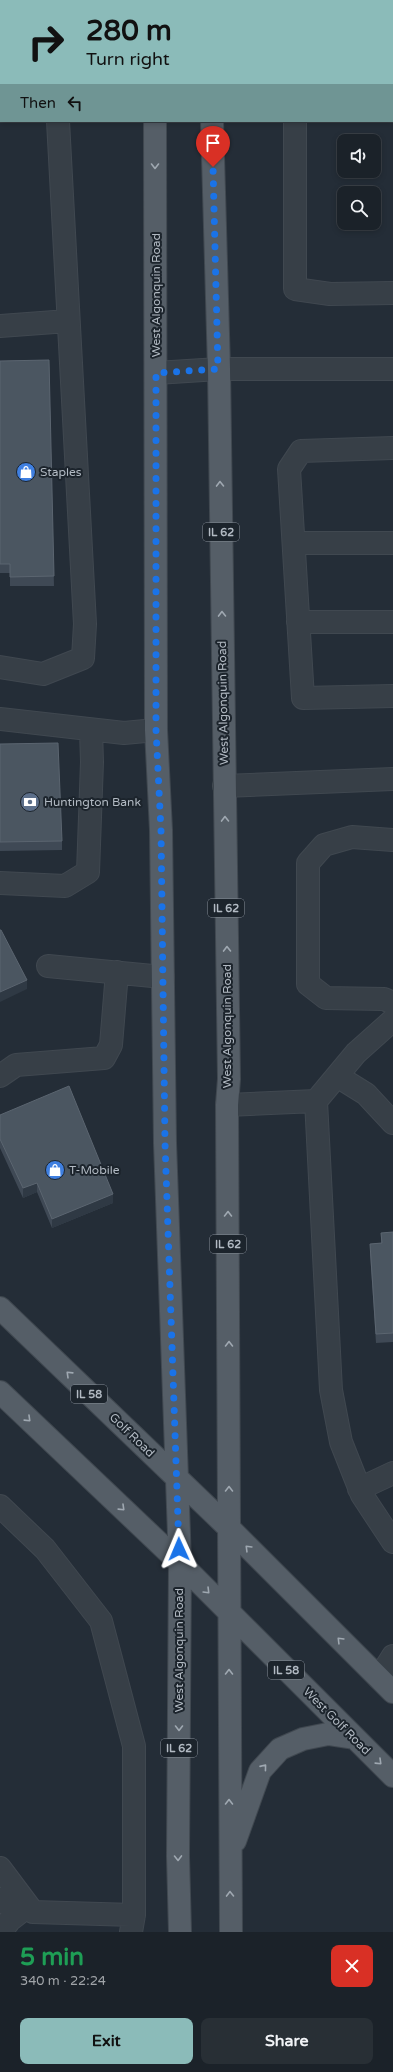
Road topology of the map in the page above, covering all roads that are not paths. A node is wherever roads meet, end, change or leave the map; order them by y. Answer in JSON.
{"nodes":[{"id":1,"x":58,"y":122,"type":"edge"},
{"id":2,"x":155,"y":122,"type":"edge"},
{"id":3,"x":212,"y":122,"type":"edge"},
{"id":4,"x":295,"y":122,"type":"edge"},
{"id":5,"x":393,"y":293,"type":"edge"},
{"id":6,"x":68,"y":322,"type":"junction"},
{"id":7,"x":0,"y":326,"type":"edge"},
{"id":8,"x":218,"y":369,"type":"junction"},
{"id":9,"x":393,"y":369,"type":"edge"},
{"id":10,"x":156,"y":373,"type":"junction"},
{"id":11,"x":393,"y":448,"type":"edge"},
{"id":12,"x":294,"y":543,"type":"junction"},
{"id":13,"x":393,"y":543,"type":"edge"},
{"id":14,"x":298,"y":622,"type":"junction"},
{"id":15,"x":393,"y":622,"type":"edge"},
{"id":16,"x":0,"y":667,"type":"edge"},
{"id":17,"x":393,"y":696,"type":"edge"},
{"id":18,"x":0,"y":719,"type":"edge"},
{"id":19,"x":91,"y":730,"type":"junction"},
{"id":20,"x":156,"y":730,"type":"junction"},
{"id":21,"x":393,"y":779,"type":"edge"},
{"id":22,"x":224,"y":786,"type":"junction"},
{"id":23,"x":393,"y":840,"type":"edge"},
{"id":24,"x":0,"y":883,"type":"edge"},
{"id":25,"x":48,"y":966,"type":"dead end"},
{"id":26,"x":117,"y":972,"type":"junction"},
{"id":27,"x":163,"y":977,"type":"junction"},
{"id":28,"x":393,"y":1003,"type":"edge"},
{"id":29,"x":393,"y":1020,"type":"edge"},
{"id":30,"x":0,"y":1076,"type":"edge"},
{"id":31,"x":337,"y":1076,"type":"junction"},
{"id":32,"x":316,"y":1101,"type":"junction"},
{"id":33,"x":227,"y":1105,"type":"junction"},
{"id":34,"x":393,"y":1123,"type":"edge"},
{"id":35,"x":0,"y":1308,"type":"edge"},
{"id":36,"x":0,"y":1392,"type":"edge"},
{"id":37,"x":393,"y":1473,"type":"edge"},
{"id":38,"x":178,"y":1479,"type":"junction"},
{"id":39,"x":360,"y":1489,"type":"junction"},
{"id":40,"x":0,"y":1506,"type":"edge"},
{"id":41,"x":229,"y":1528,"type":"junction"},
{"id":42,"x":393,"y":1542,"type":"edge"},
{"id":43,"x":180,"y":1563,"type":"junction"},
{"id":44,"x":229,"y":1614,"type":"junction"},
{"id":45,"x":393,"y":1656,"type":"edge"},
{"id":46,"x":386,"y":1685,"type":"edge"},
{"id":47,"x":354,"y":1738,"type":"junction"},
{"id":48,"x":393,"y":1776,"type":"edge"},
{"id":49,"x":230,"y":1855,"type":"junction"},
{"id":50,"x":0,"y":1868,"type":"edge"},
{"id":51,"x":15,"y":1899,"type":"edge"},
{"id":52,"x":133,"y":1923,"type":"edge"},
{"id":53,"x":1,"y":1932,"type":"edge"},
{"id":54,"x":180,"y":1932,"type":"edge"},
{"id":55,"x":231,"y":1932,"type":"edge"}],
"edges":[{"from":1,"to":6,"type":"lane"},
{"from":2,"to":10,"type":"main road","name":"West Algonquin Road","number":"IL 62","one_way":true},
{"from":3,"to":8,"type":"main road","name":"West Algonquin Road","number":"IL 62"},
{"from":4,"to":5,"type":"lane"},
{"from":6,"to":7,"type":"lane"},
{"from":6,"to":16,"type":"lane"},
{"from":8,"to":9,"type":"lane"},
{"from":8,"to":10,"type":"lane"},
{"from":22,"to":8,"type":"main road","name":"West Algonquin Road","number":"IL 62","one_way":true},
{"from":10,"to":20,"type":"main road","name":"West Algonquin Road","number":"IL 62"},
{"from":11,"to":12,"type":"lane"},
{"from":12,"to":13,"type":"lane"},
{"from":12,"to":14,"type":"lane"},
{"from":14,"to":15,"type":"lane"},
{"from":14,"to":17,"type":"lane"},
{"from":18,"to":19,"type":"lane"},
{"from":19,"to":20,"type":"lane"},
{"from":19,"to":24,"type":"lane"},
{"from":20,"to":27,"type":"main road","name":"West Algonquin Road","number":"IL 62"},
{"from":21,"to":22,"type":"lane"},
{"from":33,"to":22,"type":"main road","name":"West Algonquin Road","number":"IL 62","one_way":true},
{"from":23,"to":28,"type":"lane"},
{"from":25,"to":26,"type":"lane"},
{"from":26,"to":27,"type":"lane"},
{"from":26,"to":30,"type":"lane"},
{"from":27,"to":38,"type":"main road","name":"West Algonquin Road","number":"IL 62"},
{"from":29,"to":31,"type":"lane"},
{"from":31,"to":32,"type":"lane"},
{"from":31,"to":34,"type":"lane"},
{"from":32,"to":33,"type":"lane"},
{"from":32,"to":39,"type":"lane"},
{"from":41,"to":33,"type":"main road","name":"West Algonquin Road","number":"IL 62","one_way":true},
{"from":38,"to":35,"type":"main road","name":"Golf Road","number":"IL 58","one_way":true},
{"from":36,"to":43,"type":"main road","number":"IL 58","one_way":true},
{"from":37,"to":39,"type":"lane"},
{"from":38,"to":41,"type":"main road","name":"Golf Road","number":"IL 58"},
{"from":38,"to":43,"type":"main road","name":"West Algonquin Road","number":"IL 62"},
{"from":39,"to":42,"type":"lane"},
{"from":40,"to":52,"type":"lane"},
{"from":41,"to":44,"type":"main road","name":"West Algonquin Road","number":"IL 62"},
{"from":46,"to":41,"type":"main road","number":"IL 58","one_way":true},
{"from":43,"to":44,"type":"main road","name":"West Golf Road","number":"IL 58","one_way":true},
{"from":43,"to":54,"type":"main road","name":"West Algonquin Road","number":"IL 62","one_way":true},
{"from":44,"to":47,"type":"main road","name":"West Golf Road","number":"IL 58"},
{"from":49,"to":44,"type":"main road","name":"West Algonquin Road","number":"IL 62","one_way":true},
{"from":45,"to":46,"type":"lane"},
{"from":47,"to":48,"type":"main road","name":"West Golf Road","number":"IL 58","one_way":true},
{"from":49,"to":47,"type":"main road","one_way":true},
{"from":55,"to":49,"type":"main road","name":"West Algonquin Road","number":"IL 62","one_way":true},
{"from":50,"to":51,"type":"lane"},
{"from":51,"to":52,"type":"lane"},
{"from":51,"to":53,"type":"lane"}]}
